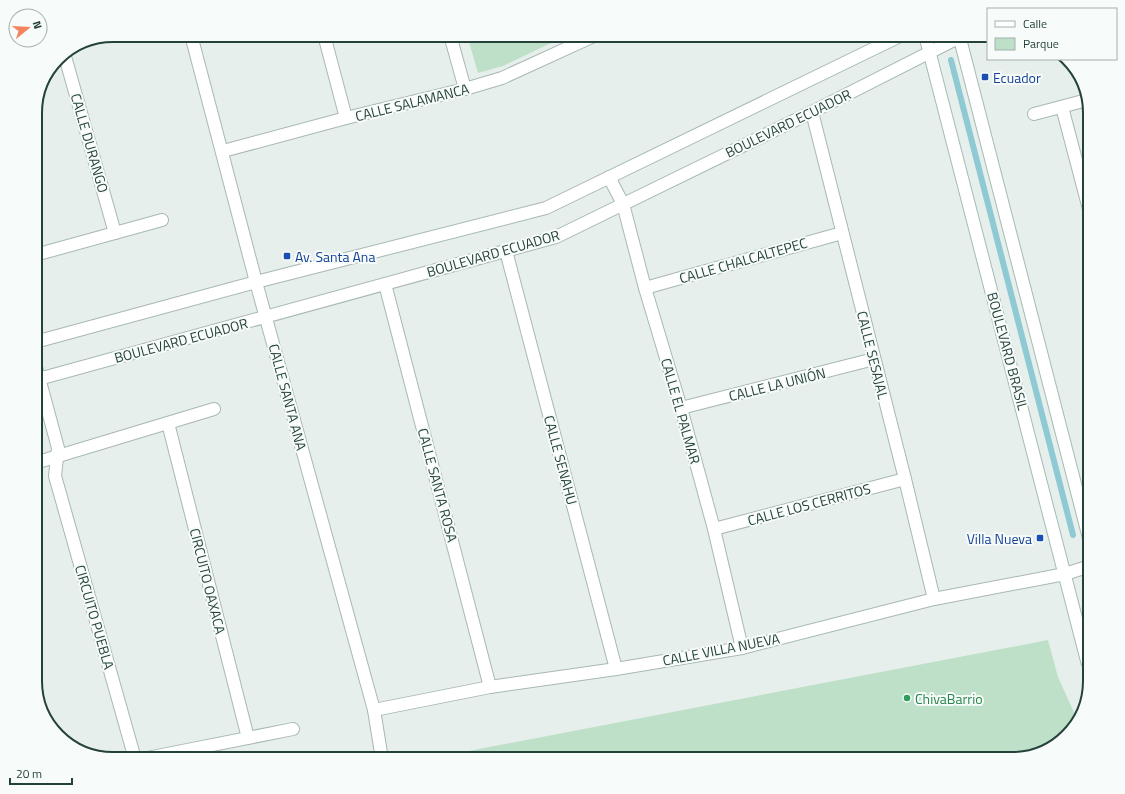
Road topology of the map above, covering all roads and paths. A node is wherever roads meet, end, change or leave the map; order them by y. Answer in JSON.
{"nodes":[{"id":1,"x":193,"y":42,"type":"edge"},
{"id":2,"x":326,"y":42,"type":"edge"},
{"id":3,"x":452,"y":42,"type":"edge"},
{"id":4,"x":581,"y":42,"type":"edge"},
{"id":5,"x":888,"y":42,"type":"edge"},
{"id":6,"x":927,"y":42,"type":"edge"},
{"id":7,"x":950,"y":42,"type":"edge"},
{"id":8,"x":964,"y":42,"type":"edge"},
{"id":9,"x":930,"y":52,"type":"junction"},
{"id":10,"x":66,"y":60,"type":"edge"},
{"id":11,"x":466,"y":89,"type":"junction"},
{"id":12,"x":1082,"y":101,"type":"edge"},
{"id":13,"x":1062,"y":107,"type":"junction"},
{"id":14,"x":812,"y":112,"type":"junction"},
{"id":15,"x":1034,"y":114,"type":"dead end"},
{"id":16,"x":346,"y":118,"type":"junction"},
{"id":17,"x":223,"y":151,"type":"junction"},
{"id":18,"x":609,"y":177,"type":"junction"},
{"id":19,"x":1083,"y":187,"type":"edge"},
{"id":20,"x":623,"y":204,"type":"junction"},
{"id":21,"x":162,"y":220,"type":"dead end"},
{"id":22,"x":115,"y":233,"type":"junction"},
{"id":23,"x":842,"y":233,"type":"junction"},
{"id":24,"x":506,"y":250,"type":"junction"},
{"id":25,"x":42,"y":252,"type":"edge"},
{"id":26,"x":256,"y":282,"type":"junction"},
{"id":27,"x":385,"y":284,"type":"junction"},
{"id":28,"x":645,"y":288,"type":"junction"},
{"id":29,"x":266,"y":316,"type":"junction"},
{"id":30,"x":42,"y":340,"type":"edge"},
{"id":31,"x":874,"y":359,"type":"junction"},
{"id":32,"x":42,"y":378,"type":"edge"},
{"id":33,"x":42,"y":395,"type":"edge"},
{"id":34,"x":681,"y":408,"type":"junction"},
{"id":35,"x":214,"y":409,"type":"dead end"},
{"id":36,"x":168,"y":423,"type":"junction"},
{"id":37,"x":58,"y":457,"type":"junction"},
{"id":38,"x":42,"y":459,"type":"edge"},
{"id":39,"x":42,"y":464,"type":"edge"},
{"id":40,"x":55,"y":476,"type":"junction"},
{"id":41,"x":905,"y":479,"type":"junction"},
{"id":42,"x":1083,"y":514,"type":"edge"},
{"id":43,"x":714,"y":529,"type":"junction"},
{"id":44,"x":1083,"y":568,"type":"edge"},
{"id":45,"x":1065,"y":574,"type":"junction"},
{"id":46,"x":934,"y":598,"type":"junction"},
{"id":47,"x":1083,"y":645,"type":"edge"},
{"id":48,"x":742,"y":648,"type":"junction"},
{"id":49,"x":616,"y":669,"type":"junction"},
{"id":50,"x":490,"y":687,"type":"junction"},
{"id":51,"x":374,"y":710,"type":"junction"},
{"id":52,"x":293,"y":729,"type":"dead end"},
{"id":53,"x":248,"y":738,"type":"junction"},
{"id":54,"x":133,"y":752,"type":"edge"},
{"id":55,"x":177,"y":752,"type":"edge"},
{"id":56,"x":381,"y":752,"type":"edge"}],
"edges":[{"from":1,"to":17,"type":"street","name":"CALLE SANTA ANA"},
{"from":2,"to":16,"type":"street"},
{"from":3,"to":11,"type":"street"},
{"from":4,"to":11,"type":"street","name":"CALLE SALAMANCA"},
{"from":5,"to":18,"type":"street","name":"BOULEVARD ECUADOR"},
{"from":6,"to":9,"type":"street","name":"BOULEVARD BRASIL"},
{"from":7,"to":9,"type":"street","name":"BOULEVARD ECUADOR"},
{"from":8,"to":42,"type":"street"},
{"from":9,"to":14,"type":"street","name":"BOULEVARD ECUADOR"},
{"from":9,"to":45,"type":"street","name":"BOULEVARD BRASIL"},
{"from":10,"to":22,"type":"street","name":"CALLE DURANGO"},
{"from":11,"to":16,"type":"street","name":"CALLE SALAMANCA"},
{"from":12,"to":13,"type":"street"},
{"from":13,"to":15,"type":"street"},
{"from":13,"to":19,"type":"street"},
{"from":14,"to":20,"type":"street","name":"BOULEVARD ECUADOR"},
{"from":14,"to":23,"type":"street","name":"CALLE SESAJAL"},
{"from":16,"to":17,"type":"street","name":"CALLE SALAMANCA"},
{"from":17,"to":26,"type":"street","name":"CALLE SANTA ANA"},
{"from":18,"to":20,"type":"street","name":"CALLE EL PALMAR"},
{"from":18,"to":26,"type":"street","name":"BOULEVARD ECUADOR"},
{"from":20,"to":24,"type":"street","name":"BOULEVARD ECUADOR"},
{"from":20,"to":28,"type":"street","name":"CALLE EL PALMAR"},
{"from":21,"to":22,"type":"street"},
{"from":22,"to":25,"type":"street"},
{"from":23,"to":28,"type":"street","name":"CALLE CHALCALTEPEC"},
{"from":23,"to":31,"type":"street","name":"CALLE SESAJAL"},
{"from":24,"to":27,"type":"street","name":"BOULEVARD ECUADOR"},
{"from":24,"to":49,"type":"street","name":"CALLE SENAHU"},
{"from":26,"to":29,"type":"street","name":"CALLE SANTA ANA"},
{"from":26,"to":30,"type":"street","name":"BOULEVARD ECUADOR"},
{"from":27,"to":29,"type":"street","name":"BOULEVARD ECUADOR"},
{"from":27,"to":50,"type":"street","name":"CALLE SANTA ROSA"},
{"from":28,"to":34,"type":"street","name":"CALLE EL PALMAR"},
{"from":29,"to":32,"type":"street","name":"BOULEVARD ECUADOR"},
{"from":29,"to":51,"type":"street","name":"CALLE SANTA ANA"},
{"from":31,"to":34,"type":"street","name":"CALLE LA UNIÓN"},
{"from":31,"to":41,"type":"street","name":"CALLE SESAJAL"},
{"from":33,"to":37,"type":"street","name":"CIRCUITO PUEBLA"},
{"from":34,"to":43,"type":"street","name":"CALLE EL PALMAR"},
{"from":35,"to":36,"type":"street"},
{"from":36,"to":37,"type":"street"},
{"from":36,"to":53,"type":"street","name":"CIRCUITO OAXACA"},
{"from":37,"to":38,"type":"street"},
{"from":37,"to":40,"type":"street","name":"CIRCUITO PUEBLA"},
{"from":39,"to":40,"type":"street"},
{"from":40,"to":54,"type":"street","name":"CIRCUITO PUEBLA"},
{"from":41,"to":43,"type":"street","name":"CALLE LOS CERRITOS"},
{"from":41,"to":46,"type":"street","name":"CALLE SESAJAL"},
{"from":43,"to":48,"type":"street","name":"CALLE EL PALMAR"},
{"from":44,"to":45,"type":"street","name":"CALLE VILLA NUEVA"},
{"from":45,"to":46,"type":"street","name":"CALLE VILLA NUEVA"},
{"from":45,"to":47,"type":"street","name":"BOULEVARD BRASIL"},
{"from":46,"to":48,"type":"street","name":"CALLE VILLA NUEVA"},
{"from":48,"to":49,"type":"street","name":"CALLE VILLA NUEVA"},
{"from":49,"to":50,"type":"street","name":"CALLE VILLA NUEVA"},
{"from":50,"to":51,"type":"street","name":"CALLE VILLA NUEVA"},
{"from":51,"to":56,"type":"street","name":"CALLE SANTA ANA"},
{"from":52,"to":53,"type":"street"},
{"from":53,"to":55,"type":"street"}]}
